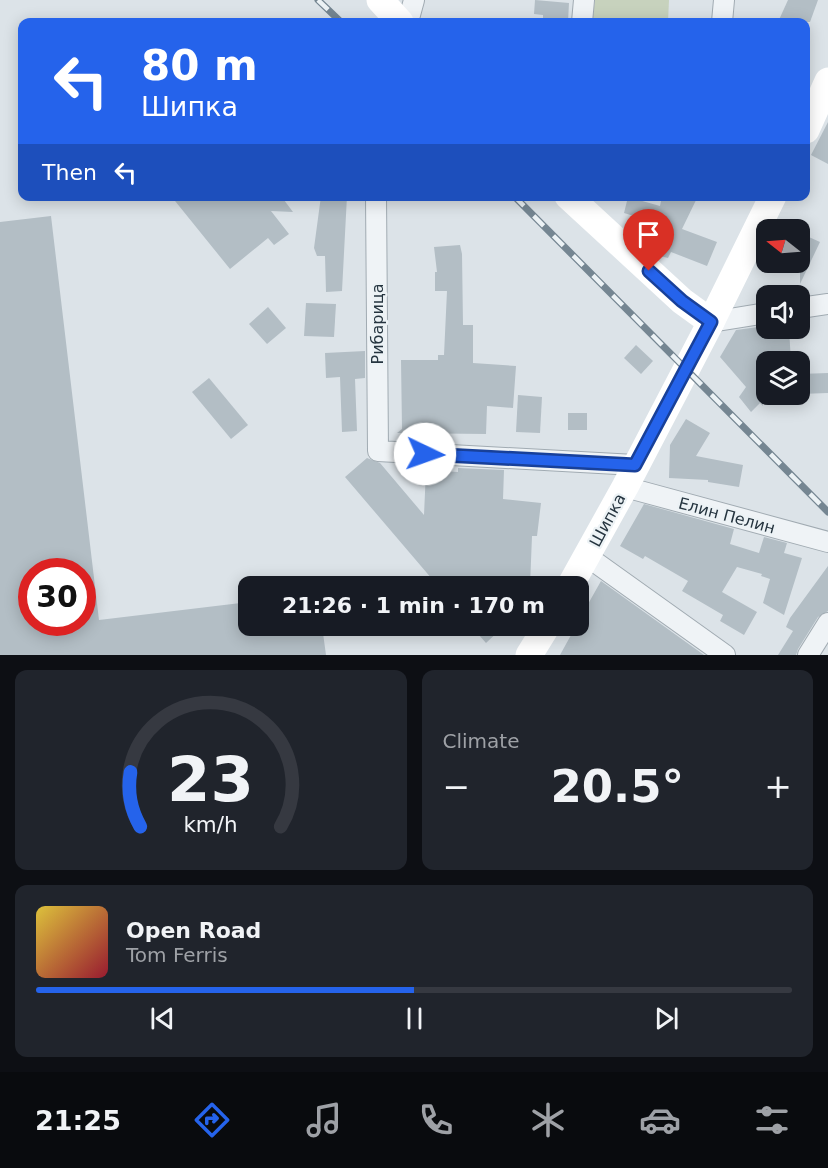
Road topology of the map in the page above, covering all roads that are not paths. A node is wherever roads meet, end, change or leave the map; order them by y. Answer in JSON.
{"nodes":[{"id":1,"x":380,"y":0,"type":"edge"},
{"id":2,"x":414,"y":0,"type":"edge"},
{"id":3,"x":584,"y":0,"type":"edge"},
{"id":4,"x":724,"y":0,"type":"edge"},
{"id":5,"x":396,"y":18,"type":"edge"},
{"id":6,"x":409,"y":18,"type":"edge"},
{"id":7,"x":582,"y":18,"type":"edge"},
{"id":8,"x":722,"y":18,"type":"edge"},
{"id":9,"x":828,"y":81,"type":"edge"},
{"id":10,"x":810,"y":121,"type":"edge"},
{"id":11,"x":376,"y":201,"type":"edge"},
{"id":12,"x":573,"y":201,"type":"edge"},
{"id":13,"x":771,"y":201,"type":"edge"},
{"id":14,"x":828,"y":304,"type":"edge"},
{"id":15,"x":810,"y":307,"type":"edge"},
{"id":16,"x":756,"y":315,"type":"edge"},
{"id":17,"x":711,"y":322,"type":"junction"},
{"id":18,"x":378,"y":451,"type":"joint"},
{"id":19,"x":630,"y":476,"type":"junction"},
{"id":20,"x":828,"y":542,"type":"edge"},
{"id":21,"x":588,"y":557,"type":"junction"},
{"id":22,"x":576,"y":576,"type":"edge"},
{"id":23,"x":828,"y":623,"type":"edge"},
{"id":24,"x":541,"y":636,"type":"edge"},
{"id":25,"x":529,"y":655,"type":"edge"},
{"id":26,"x":725,"y":655,"type":"edge"},
{"id":27,"x":808,"y":655,"type":"edge"}],
"edges":[{"from":1,"to":5,"type":"main road"},
{"from":2,"to":6,"type":"street"},
{"from":3,"to":7,"type":"street"},
{"from":4,"to":8,"type":"street"},
{"from":9,"to":10,"type":"main road"},
{"from":11,"to":18,"type":"street","name":"Рибарица"},
{"from":12,"to":17,"type":"main road"},
{"from":13,"to":17,"type":"main road","name":"Шипка"},
{"from":14,"to":15,"type":"street"},
{"from":16,"to":17,"type":"street"},
{"from":17,"to":19,"type":"main road","name":"Шипка"},
{"from":18,"to":19,"type":"street","name":"Елин Пелин"},
{"from":19,"to":20,"type":"street","name":"Елин Пелин"},
{"from":19,"to":21,"type":"main road","name":"Шипка"},
{"from":21,"to":22,"type":"main road","name":"Шипка"},
{"from":21,"to":26,"type":"street"},
{"from":23,"to":27,"type":"street"},
{"from":24,"to":25,"type":"main road"}]}
